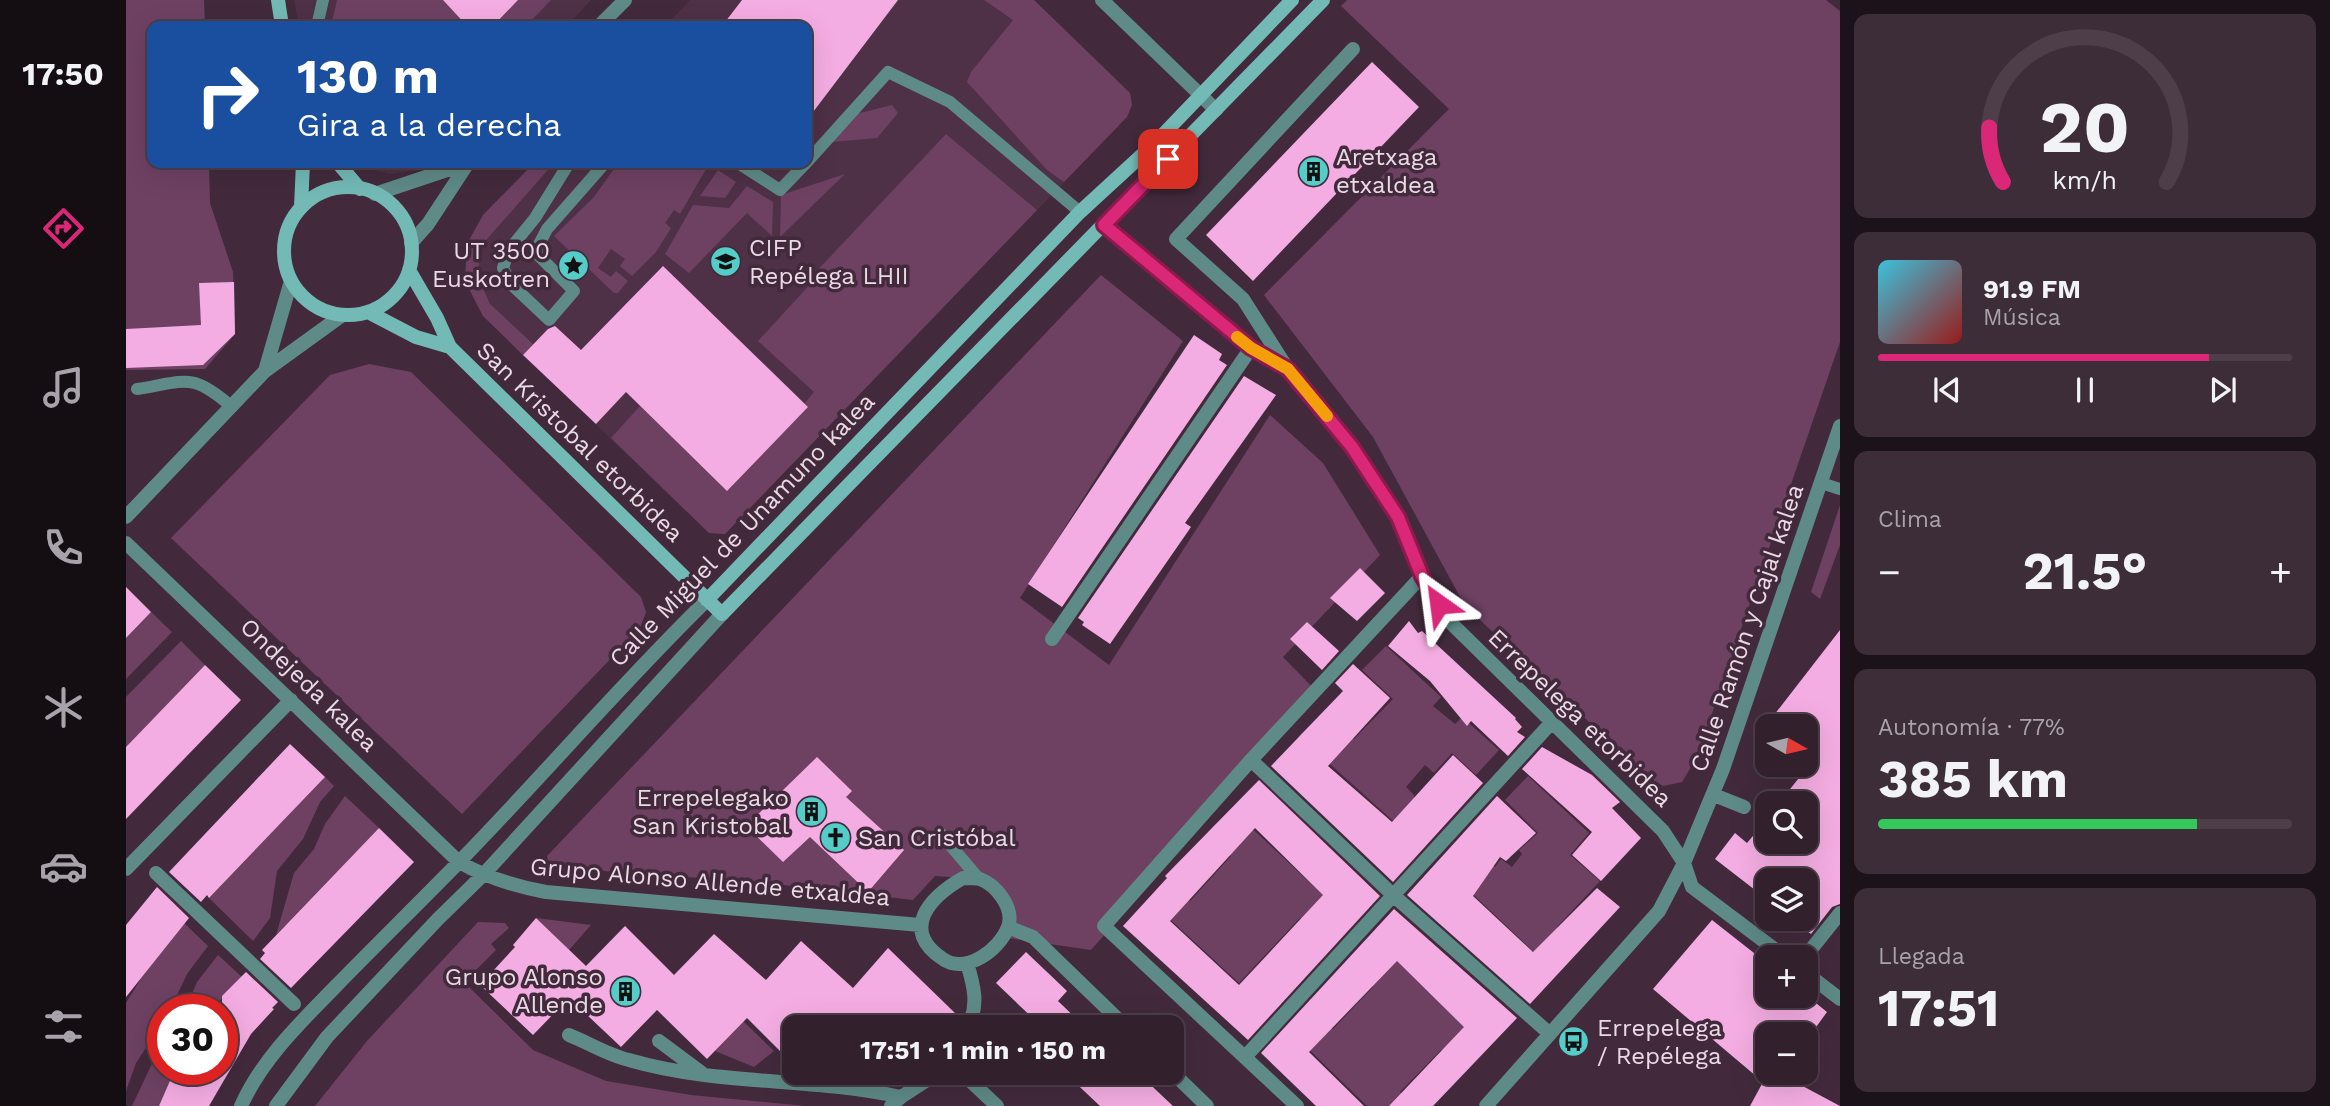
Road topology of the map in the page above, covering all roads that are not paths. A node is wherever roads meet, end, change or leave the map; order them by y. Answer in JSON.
{"nodes":[{"id":1,"x":278,"y":0,"type":"edge"},
{"id":2,"x":323,"y":0,"type":"edge"},
{"id":3,"x":625,"y":0,"type":"edge"},
{"id":4,"x":1102,"y":0,"type":"edge"},
{"id":5,"x":1293,"y":0,"type":"edge"},
{"id":6,"x":1323,"y":0,"type":"edge"},
{"id":7,"x":281,"y":21,"type":"edge"},
{"id":8,"x":318,"y":21,"type":"edge"},
{"id":9,"x":604,"y":21,"type":"edge"},
{"id":10,"x":1353,"y":49,"type":"dead end"},
{"id":11,"x":1202,"y":94,"type":"junction"},
{"id":12,"x":1216,"y":110,"type":"junction"},
{"id":13,"x":812,"y":155,"type":"edge"},
{"id":14,"x":303,"y":168,"type":"edge"},
{"id":15,"x":342,"y":168,"type":"edge"},
{"id":16,"x":453,"y":168,"type":"edge"},
{"id":17,"x":465,"y":168,"type":"edge"},
{"id":18,"x":566,"y":168,"type":"edge"},
{"id":19,"x":601,"y":168,"type":"edge"},
{"id":20,"x":746,"y":168,"type":"edge"},
{"id":21,"x":800,"y":168,"type":"edge"},
{"id":22,"x":360,"y":188,"type":"junction"},
{"id":23,"x":375,"y":194,"type":"junction"},
{"id":24,"x":301,"y":207,"type":"junction"},
{"id":25,"x":1080,"y":212,"type":"junction"},
{"id":26,"x":536,"y":218,"type":"junction"},
{"id":27,"x":1104,"y":225,"type":"junction"},
{"id":28,"x":547,"y":229,"type":"junction"},
{"id":29,"x":411,"y":243,"type":"junction"},
{"id":30,"x":409,"y":270,"type":"junction"},
{"id":31,"x":290,"y":281,"type":"junction"},
{"id":32,"x":368,"y":312,"type":"junction"},
{"id":33,"x":341,"y":316,"type":"junction"},
{"id":34,"x":450,"y":347,"type":"junction"},
{"id":35,"x":1251,"y":348,"type":"junction"},
{"id":36,"x":1288,"y":369,"type":"junction"},
{"id":37,"x":265,"y":371,"type":"junction"},
{"id":38,"x":137,"y":389,"type":"dead end"},
{"id":39,"x":232,"y":407,"type":"junction"},
{"id":40,"x":1840,"y":426,"type":"edge"},
{"id":41,"x":1821,"y":483,"type":"junction"},
{"id":42,"x":1840,"y":489,"type":"edge"},
{"id":43,"x":126,"y":517,"type":"edge"},
{"id":44,"x":126,"y":543,"type":"edge"},
{"id":45,"x":1422,"y":576,"type":"junction"},
{"id":46,"x":707,"y":600,"type":"junction"},
{"id":47,"x":723,"y":614,"type":"junction"},
{"id":48,"x":1052,"y":639,"type":"dead end"},
{"id":49,"x":291,"y":700,"type":"junction"},
{"id":50,"x":1552,"y":722,"type":"junction"},
{"id":51,"x":1251,"y":760,"type":"junction"},
{"id":52,"x":1714,"y":795,"type":"junction"},
{"id":53,"x":1745,"y":807,"type":"dead end"},
{"id":54,"x":940,"y":833,"type":"dead end"},
{"id":55,"x":459,"y":862,"type":"junction"},
{"id":56,"x":1684,"y":863,"type":"junction"},
{"id":57,"x":126,"y":869,"type":"edge"},
{"id":58,"x":156,"y":873,"type":"dead end"},
{"id":59,"x":483,"y":875,"type":"junction"},
{"id":60,"x":979,"y":879,"type":"junction"},
{"id":61,"x":1393,"y":895,"type":"junction"},
{"id":62,"x":1840,"y":913,"type":"edge"},
{"id":63,"x":920,"y":925,"type":"junction"},
{"id":64,"x":1008,"y":927,"type":"junction"},
{"id":65,"x":1769,"y":945,"type":"edge"},
{"id":66,"x":1815,"y":945,"type":"edge"},
{"id":67,"x":967,"y":963,"type":"junction"},
{"id":68,"x":1818,"y":982,"type":"edge"},
{"id":69,"x":1840,"y":999,"type":"edge"},
{"id":70,"x":294,"y":1004,"type":"dead end"},
{"id":71,"x":973,"y":1015,"type":"edge"},
{"id":72,"x":1114,"y":1015,"type":"edge"},
{"id":73,"x":1550,"y":1034,"type":"junction"},
{"id":74,"x":569,"y":1035,"type":"dead end"},
{"id":75,"x":659,"y":1041,"type":"dead end"},
{"id":76,"x":1245,"y":1056,"type":"junction"},
{"id":77,"x":706,"y":1076,"type":"junction"},
{"id":78,"x":1184,"y":1084,"type":"edge"},
{"id":79,"x":920,"y":1085,"type":"edge"},
{"id":80,"x":975,"y":1085,"type":"edge"},
{"id":81,"x":896,"y":1101,"type":"edge"},
{"id":82,"x":240,"y":1106,"type":"edge"},
{"id":83,"x":275,"y":1106,"type":"edge"},
{"id":84,"x":997,"y":1106,"type":"edge"},
{"id":85,"x":1207,"y":1106,"type":"edge"},
{"id":86,"x":1297,"y":1106,"type":"edge"},
{"id":87,"x":1486,"y":1106,"type":"edge"}],
"edges":[{"from":1,"to":7,"type":"street"},
{"from":2,"to":8,"type":"lane"},
{"from":3,"to":9,"type":"street"},
{"from":4,"to":11,"type":"street"},
{"from":5,"to":11,"type":"street","name":"Calle Miguel de Unamuno kalea"},
{"from":6,"to":12,"type":"street","name":"Calle Miguel de Unamuno kalea"},
{"from":10,"to":36,"type":"street"},
{"from":11,"to":12,"type":"street"},
{"from":11,"to":25,"type":"street","name":"Calle Miguel de Unamuno kalea"},
{"from":12,"to":27,"type":"street","name":"Calle Miguel de Unamuno kalea"},
{"from":13,"to":25,"type":"lane"},
{"from":14,"to":24,"type":"street"},
{"from":15,"to":22,"type":"street"},
{"from":16,"to":23,"type":"street"},
{"from":17,"to":29,"type":"street"},
{"from":18,"to":26,"type":"lane"},
{"from":19,"to":28,"type":"lane"},
{"from":20,"to":21,"type":"lane"},
{"from":22,"to":23,"type":"street"},
{"from":22,"to":24,"type":"street"},
{"from":23,"to":29,"type":"street"},
{"from":24,"to":31,"type":"street"},
{"from":25,"to":46,"type":"street","name":"Calle Miguel de Unamuno kalea"},
{"from":26,"to":28,"type":"lane"},
{"from":26,"to":28,"type":"lane"},
{"from":27,"to":35,"type":"street","name":"Errepelega etorbidea"},
{"from":27,"to":47,"type":"street","name":"Calle Miguel de Unamuno kalea"},
{"from":29,"to":30,"type":"street"},
{"from":30,"to":32,"type":"street"},
{"from":30,"to":34,"type":"street","name":"San Kristobal etorbidea"},
{"from":31,"to":33,"type":"street"},
{"from":31,"to":37,"type":"street"},
{"from":32,"to":33,"type":"street"},
{"from":32,"to":34,"type":"street","name":"San Kristobal etorbidea"},
{"from":33,"to":37,"type":"street"},
{"from":34,"to":46,"type":"street","name":"San Kristobal etorbidea"},
{"from":35,"to":36,"type":"street","name":"Errepelega etorbidea"},
{"from":35,"to":48,"type":"street"},
{"from":36,"to":45,"type":"street","name":"Errepelega etorbidea"},
{"from":37,"to":39,"type":"street"},
{"from":38,"to":39,"type":"lane"},
{"from":39,"to":43,"type":"street"},
{"from":40,"to":41,"type":"street","name":"Calle Ramón y Cajal kalea"},
{"from":41,"to":42,"type":"lane"},
{"from":41,"to":52,"type":"street","name":"Calle Ramón y Cajal kalea"},
{"from":44,"to":49,"type":"street","name":"Ondejeda kalea"},
{"from":45,"to":50,"type":"street","name":"Errepelega etorbidea"},
{"from":45,"to":51,"type":"street"},
{"from":46,"to":47,"type":"street","name":"San Kristobal etorbidea"},
{"from":46,"to":55,"type":"street","name":"Calle Miguel de Unamuno kalea"},
{"from":47,"to":59,"type":"street","name":"Calle Miguel de Unamuno kalea"},
{"from":49,"to":55,"type":"street","name":"Ondejeda kalea"},
{"from":49,"to":57,"type":"street"},
{"from":50,"to":56,"type":"street","name":"Errepelega etorbidea"},
{"from":50,"to":61,"type":"street"},
{"from":51,"to":61,"type":"street"},
{"from":51,"to":76,"type":"street"},
{"from":52,"to":53,"type":"street"},
{"from":52,"to":56,"type":"street","name":"Calle Ramón y Cajal kalea"},
{"from":54,"to":60,"type":"lane"},
{"from":55,"to":59,"type":"street","name":"Grupo Alonso Allende etxaldea"},
{"from":55,"to":82,"type":"street","name":"Calle Miguel de Unamuno kalea"},
{"from":56,"to":65,"type":"street","name":"Errepelega etorbidea"},
{"from":56,"to":73,"type":"street","name":"Calle Ramón y Cajal kalea"},
{"from":58,"to":70,"type":"street"},
{"from":59,"to":63,"type":"street","name":"Grupo Alonso Allende etxaldea"},
{"from":59,"to":83,"type":"street","name":"Calle Miguel de Unamuno kalea"},
{"from":60,"to":63,"type":"street"},
{"from":60,"to":64,"type":"street"},
{"from":61,"to":73,"type":"street"},
{"from":61,"to":76,"type":"street"},
{"from":62,"to":66,"type":"street"},
{"from":63,"to":67,"type":"street"},
{"from":64,"to":67,"type":"street"},
{"from":64,"to":72,"type":"street"},
{"from":67,"to":71,"type":"street"},
{"from":68,"to":69,"type":"street"},
{"from":73,"to":87,"type":"street","name":"Calle Ramón y Cajal kalea"},
{"from":74,"to":77,"type":"street"},
{"from":75,"to":77,"type":"street"},
{"from":76,"to":86,"type":"street"},
{"from":77,"to":81,"type":"street"},
{"from":78,"to":85,"type":"street"},
{"from":79,"to":81,"type":"street"},
{"from":80,"to":84,"type":"street"}]}
